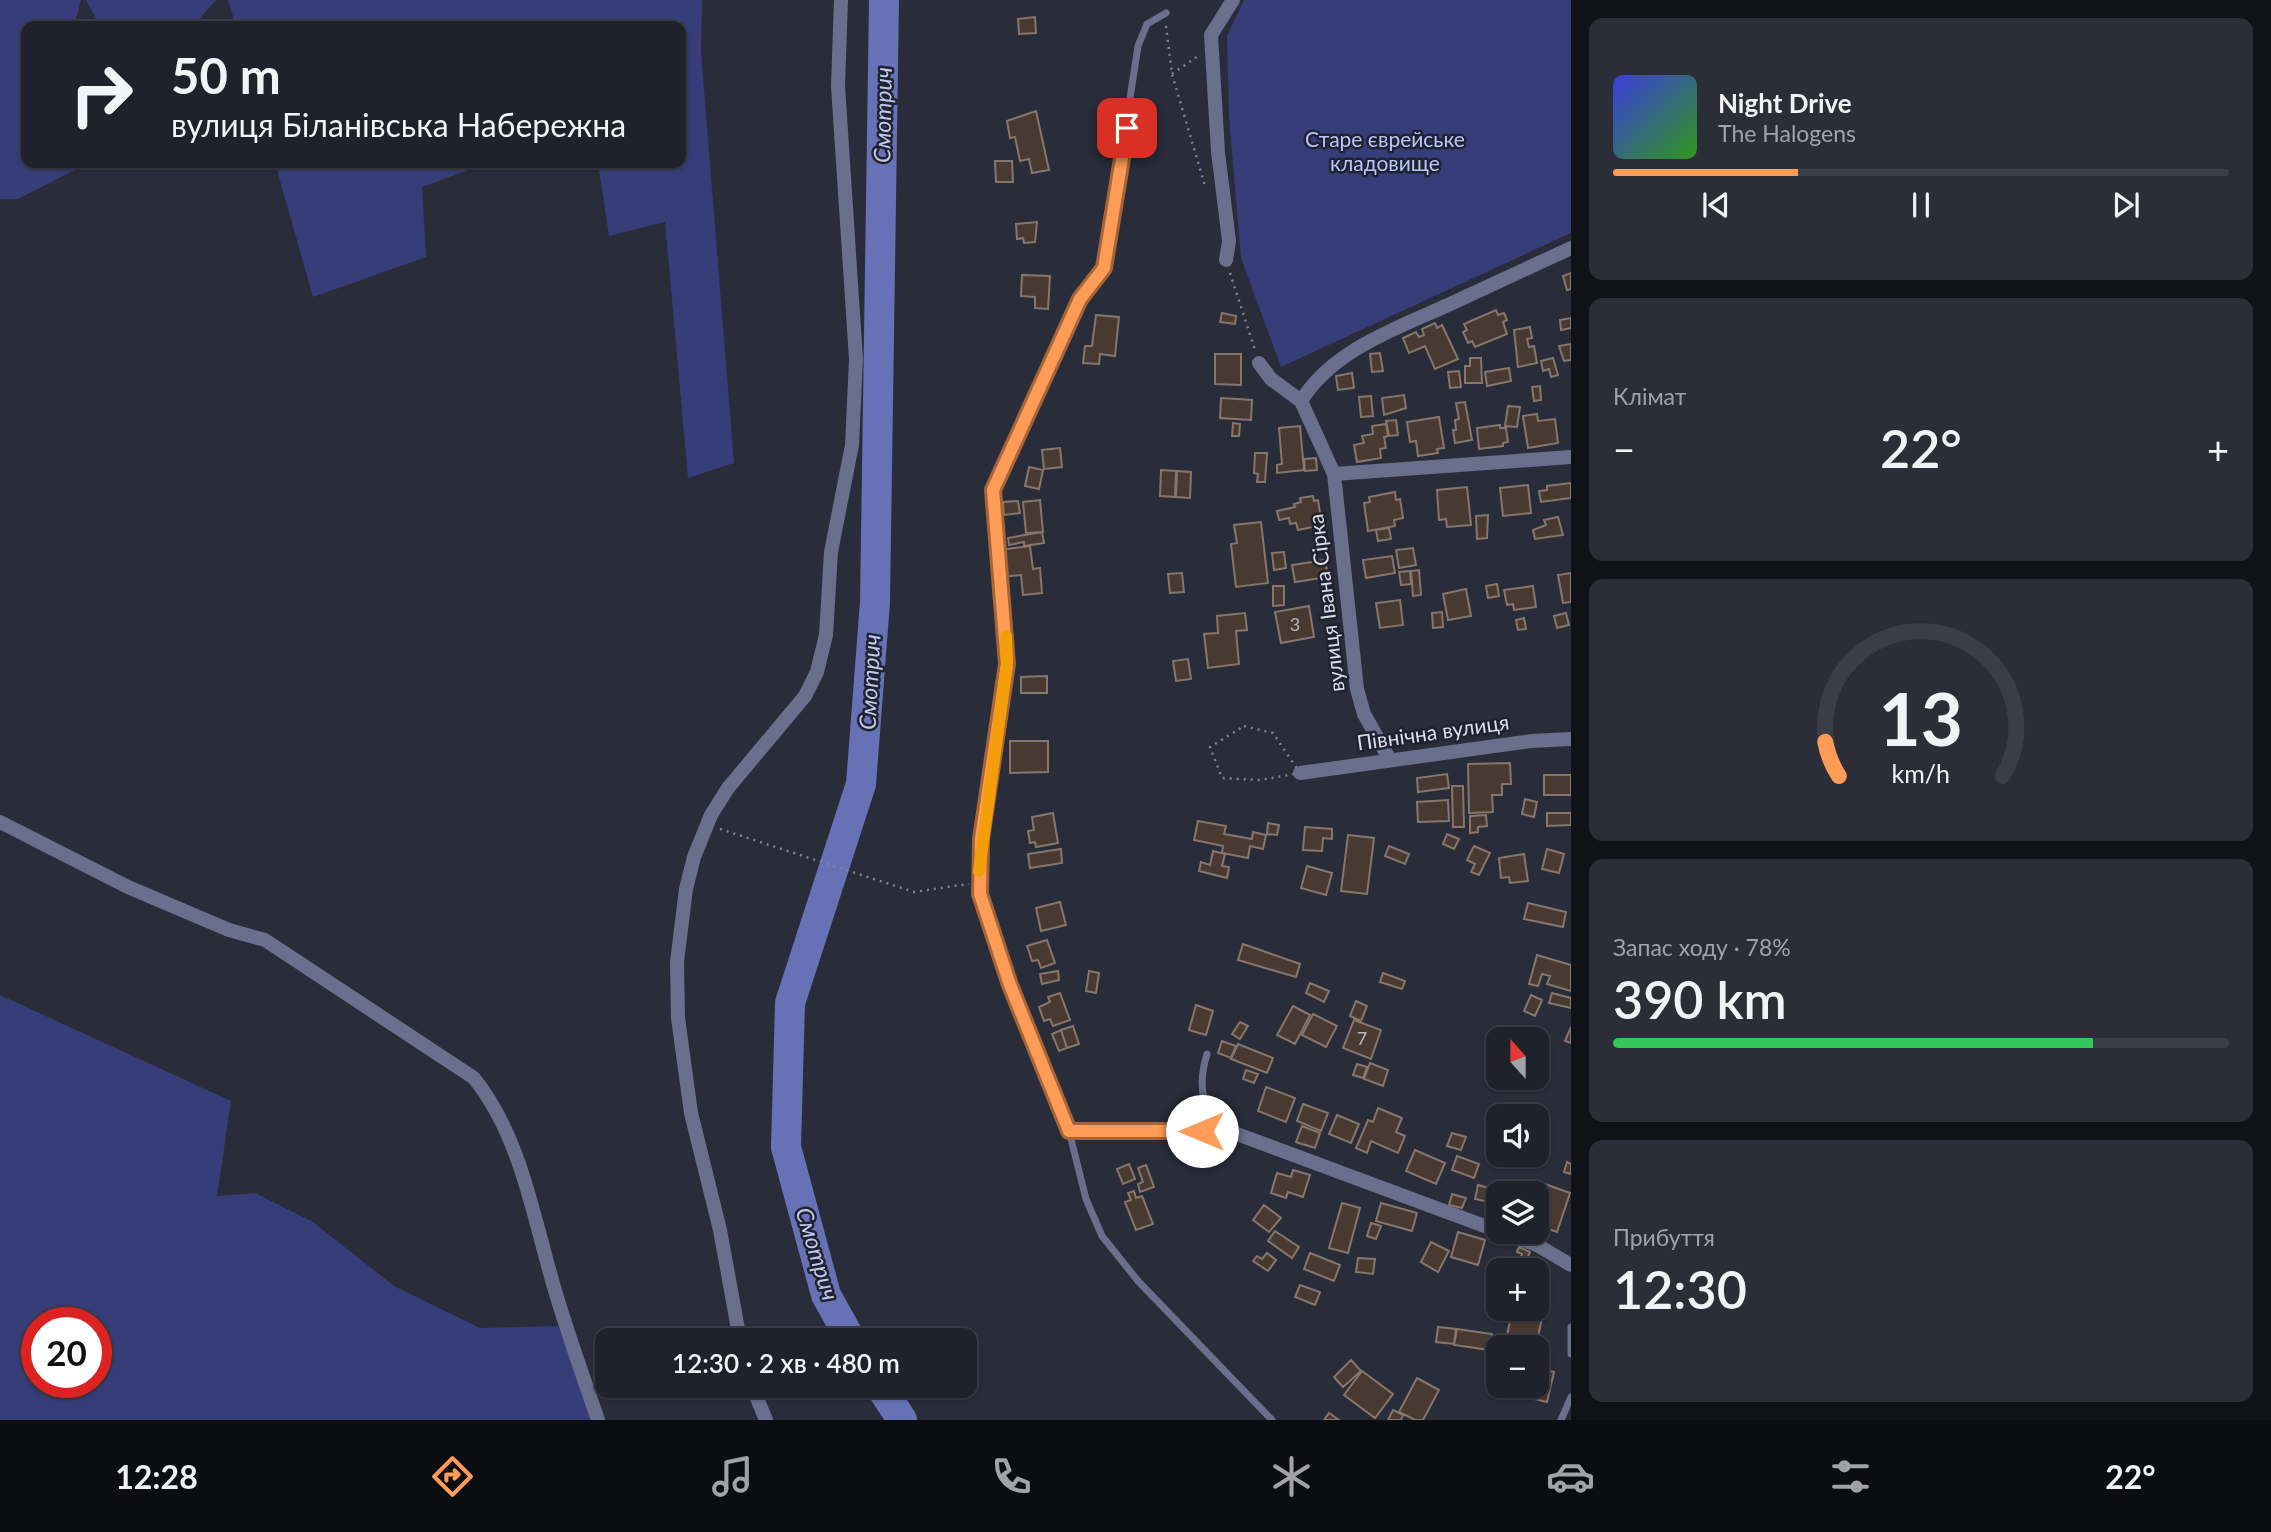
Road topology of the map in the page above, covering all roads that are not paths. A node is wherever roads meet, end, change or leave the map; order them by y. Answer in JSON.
{"nodes":[{"id":1,"x":841,"y":0,"type":"edge"},
{"id":2,"x":1233,"y":0,"type":"edge"},
{"id":3,"x":1166,"y":13,"type":"dead end"},
{"id":4,"x":1571,"y":248,"type":"edge"},
{"id":5,"x":1226,"y":260,"type":"dead end"},
{"id":6,"x":1259,"y":363,"type":"dead end"},
{"id":7,"x":1301,"y":401,"type":"junction"},
{"id":8,"x":1571,"y":457,"type":"edge"},
{"id":9,"x":1334,"y":474,"type":"junction"},
{"id":10,"x":1571,"y":739,"type":"edge"},
{"id":11,"x":1390,"y":760,"type":"junction"},
{"id":12,"x":1300,"y":773,"type":"road end"},
{"id":13,"x":0,"y":822,"type":"edge"},
{"id":14,"x":1207,"y":1055,"type":"dead end"},
{"id":15,"x":1069,"y":1131,"type":"junction"},
{"id":16,"x":1229,"y":1131,"type":"junction"},
{"id":17,"x":1486,"y":1226,"type":"edge"},
{"id":18,"x":1533,"y":1244,"type":"edge"},
{"id":19,"x":1571,"y":1265,"type":"edge"},
{"id":20,"x":1571,"y":1327,"type":"edge"},
{"id":21,"x":738,"y":1328,"type":"edge"},
{"id":22,"x":1571,"y":1354,"type":"edge"},
{"id":23,"x":1571,"y":1397,"type":"edge"},
{"id":24,"x":757,"y":1398,"type":"edge"},
{"id":25,"x":598,"y":1420,"type":"edge"},
{"id":26,"x":766,"y":1420,"type":"edge"},
{"id":27,"x":1272,"y":1420,"type":"edge"},
{"id":28,"x":1561,"y":1420,"type":"edge"}],
"edges":[{"from":1,"to":21,"type":"street"},
{"from":2,"to":5,"type":"street"},
{"from":3,"to":15,"type":"lane"},
{"from":4,"to":7,"type":"street"},
{"from":6,"to":7,"type":"street"},
{"from":7,"to":9,"type":"street","name":"вулиця Івана Сірка"},
{"from":8,"to":9,"type":"street"},
{"from":9,"to":11,"type":"street","name":"вулиця Івана Сірка"},
{"from":10,"to":11,"type":"street","name":"Північна вулиця"},
{"from":11,"to":12,"type":"street","name":"Північна вулиця"},
{"from":13,"to":25,"type":"street"},
{"from":14,"to":16,"type":"lane"},
{"from":15,"to":16,"type":"lane"},
{"from":15,"to":27,"type":"lane"},
{"from":16,"to":17,"type":"street"},
{"from":18,"to":19,"type":"street"},
{"from":20,"to":22,"type":"lane"},
{"from":23,"to":28,"type":"lane"},
{"from":24,"to":26,"type":"street"}]}
